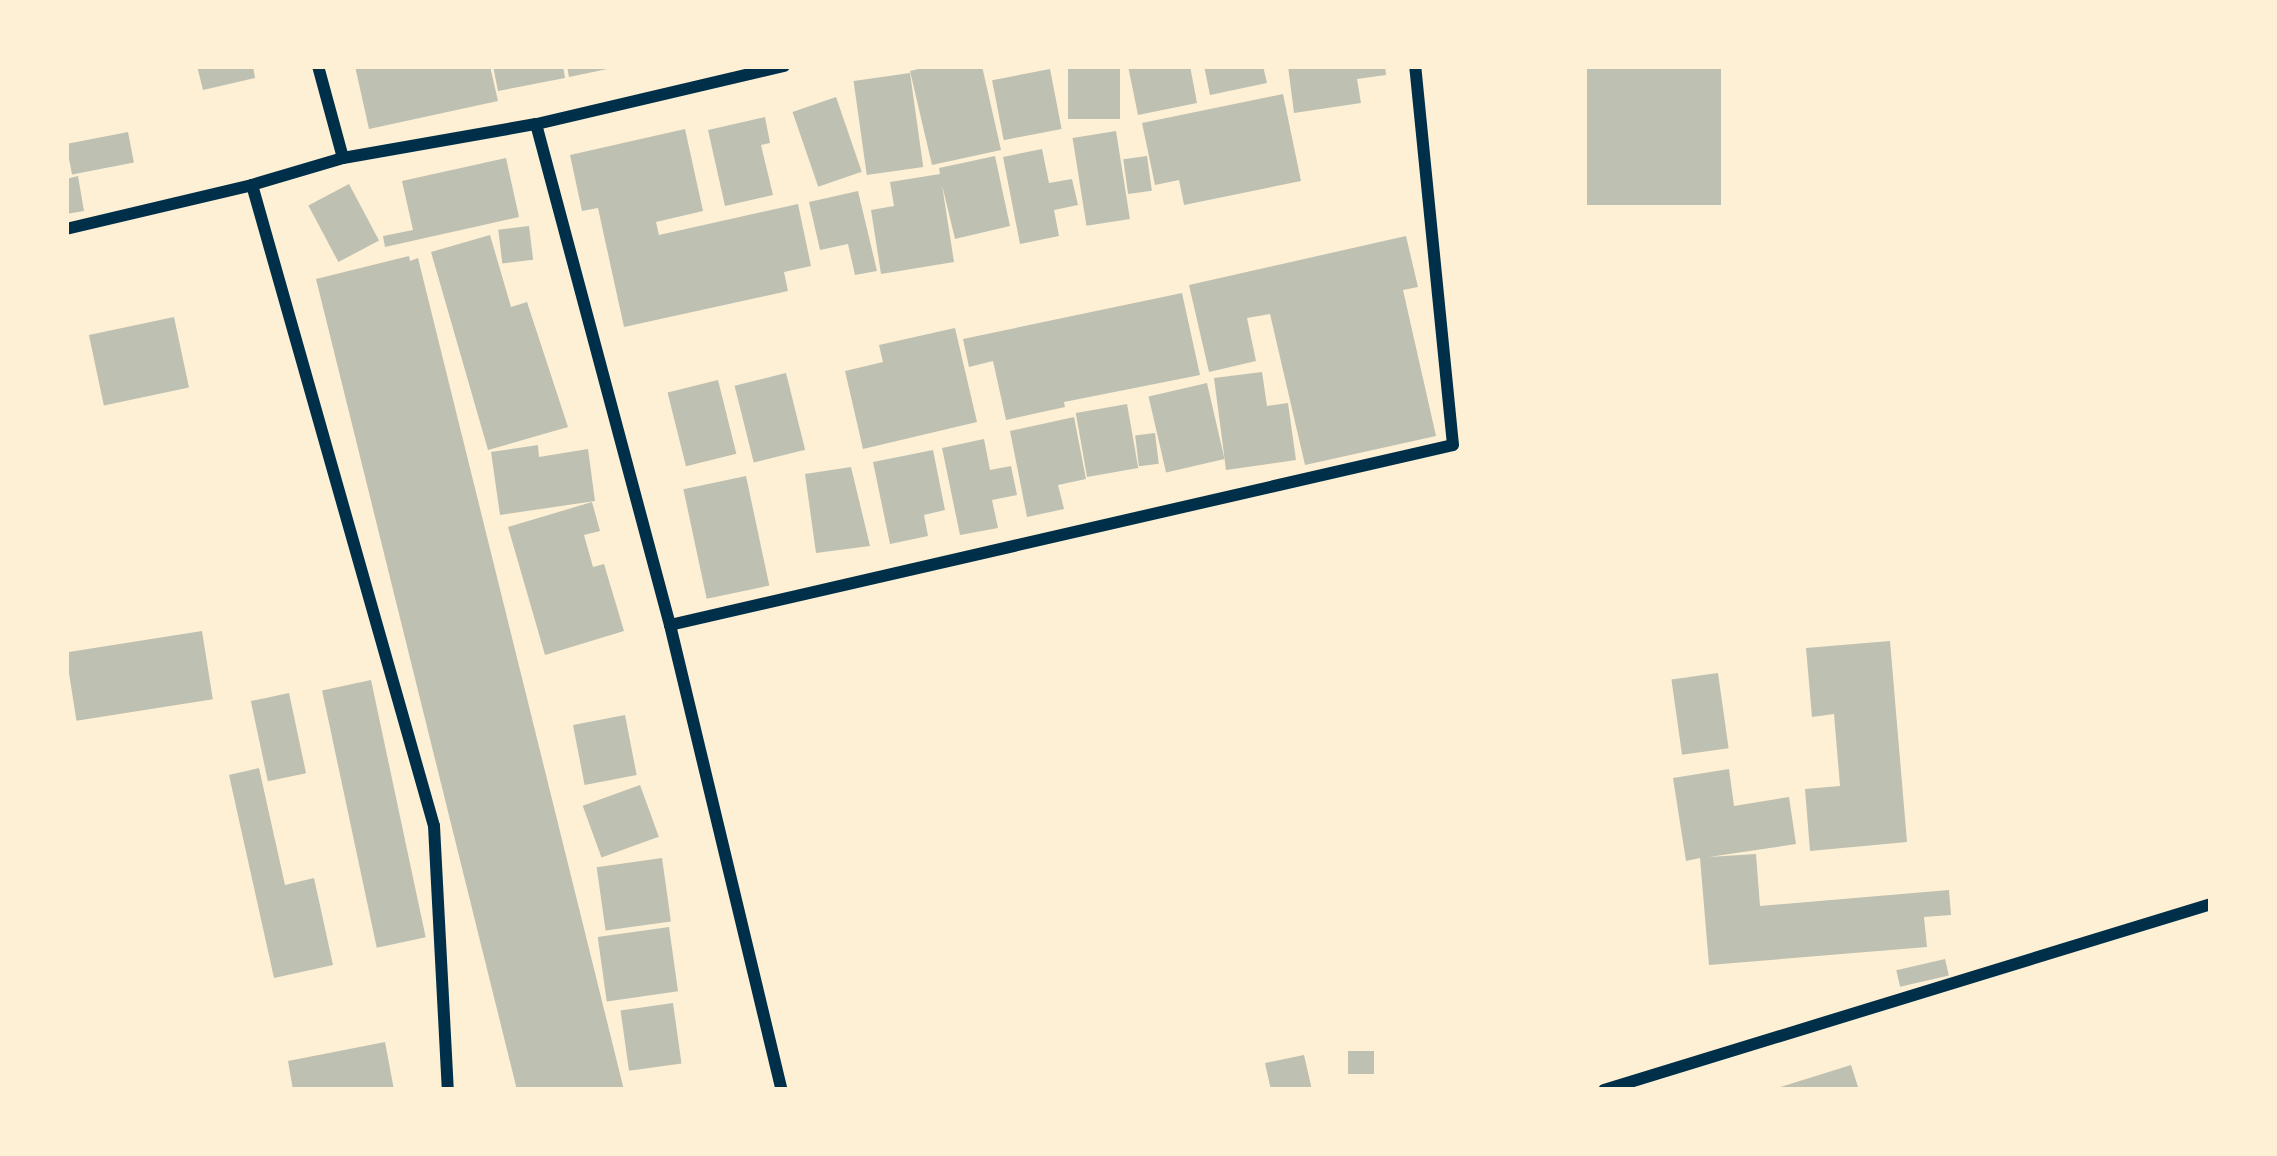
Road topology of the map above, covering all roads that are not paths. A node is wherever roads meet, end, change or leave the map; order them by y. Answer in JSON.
{"nodes":[{"id":1,"x":318,"y":66,"type":"edge"},
{"id":2,"x":784,"y":66,"type":"edge"},
{"id":3,"x":1414,"y":66,"type":"edge"},
{"id":4,"x":536,"y":124,"type":"junction"},
{"id":5,"x":343,"y":158,"type":"junction"},
{"id":6,"x":252,"y":185,"type":"junction"},
{"id":7,"x":66,"y":229,"type":"edge"},
{"id":8,"x":670,"y":625,"type":"junction"},
{"id":9,"x":2211,"y":904,"type":"edge"},
{"id":10,"x":448,"y":1090,"type":"edge"},
{"id":11,"x":782,"y":1090,"type":"edge"},
{"id":12,"x":1604,"y":1090,"type":"edge"}],
"edges":[{"from":1,"to":5,"type":"street"},
{"from":2,"to":4,"type":"street"},
{"from":3,"to":8,"type":"street"},
{"from":4,"to":5,"type":"street"},
{"from":4,"to":8,"type":"street"},
{"from":5,"to":6,"type":"street"},
{"from":6,"to":7,"type":"street"},
{"from":6,"to":10,"type":"street"},
{"from":8,"to":11,"type":"street"},
{"from":9,"to":12,"type":"street"}]}
